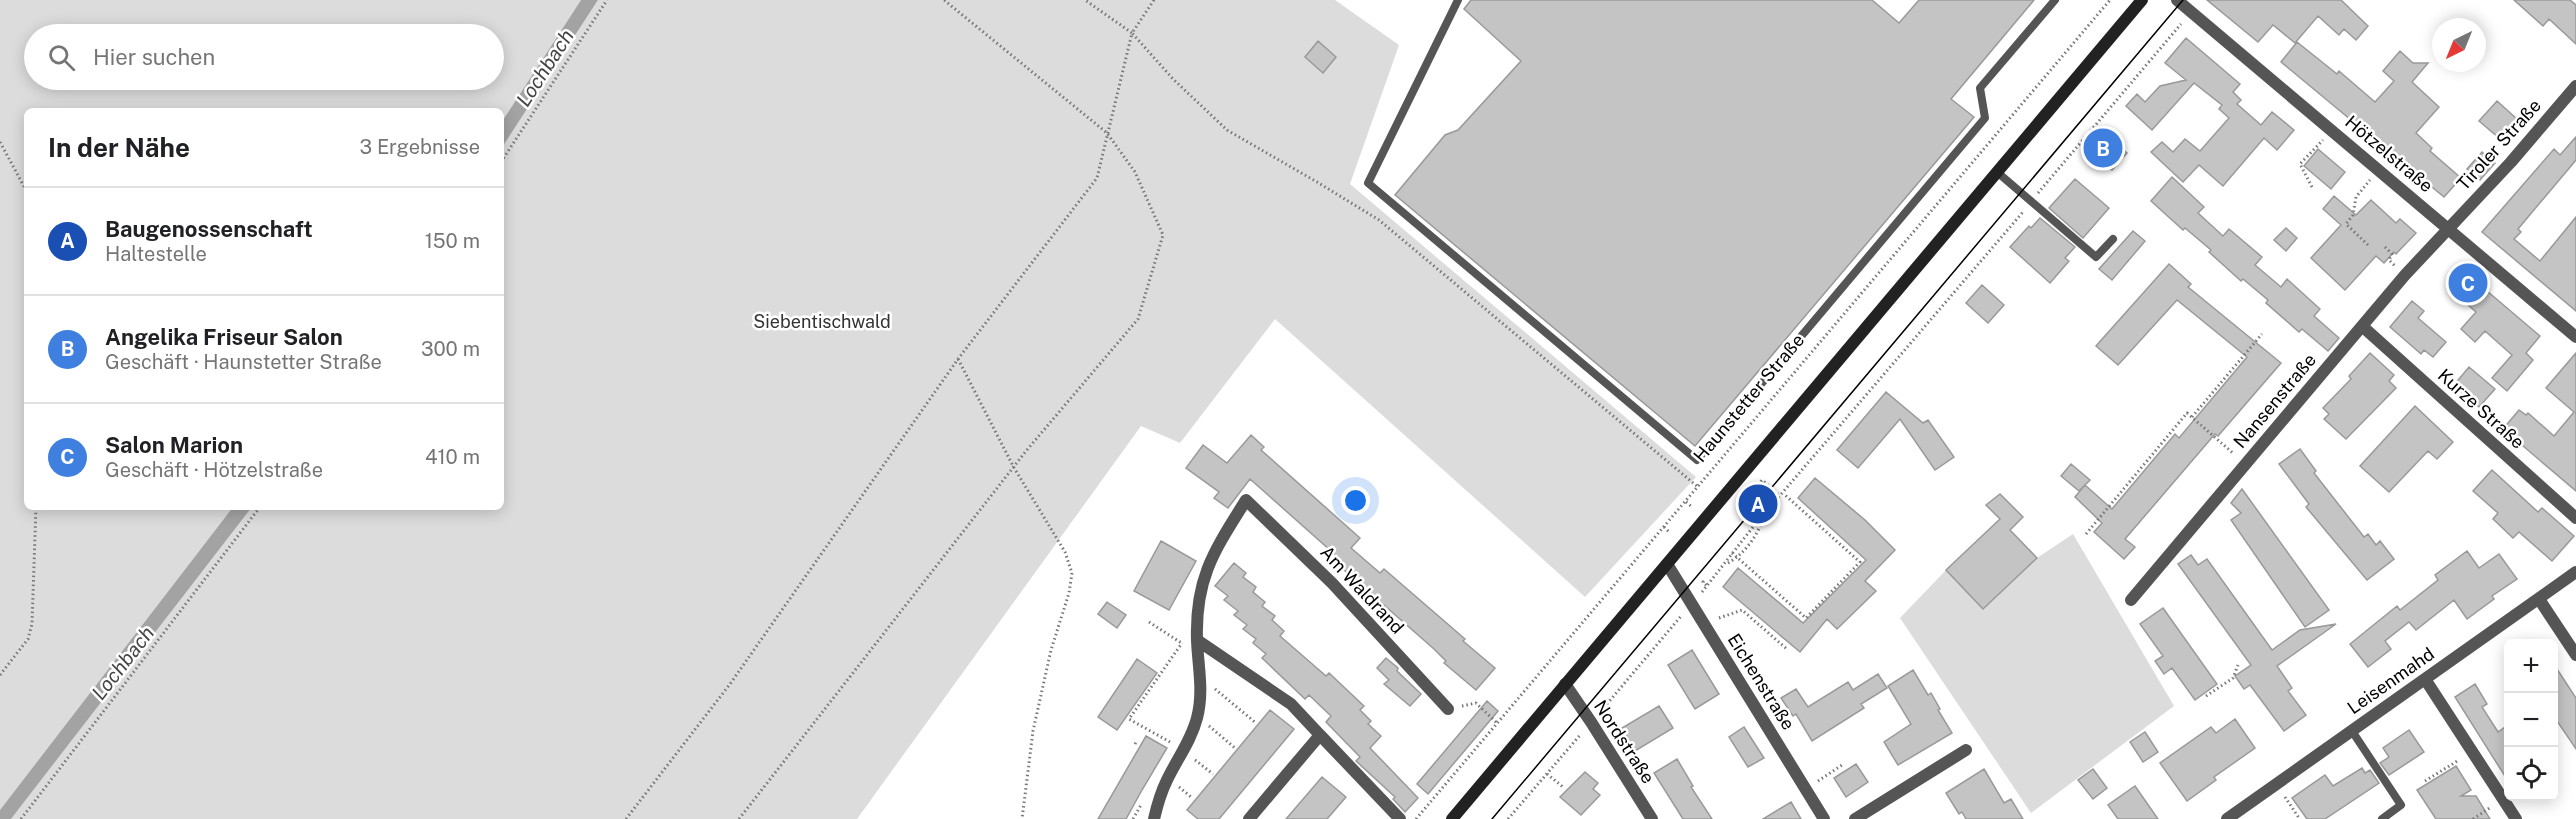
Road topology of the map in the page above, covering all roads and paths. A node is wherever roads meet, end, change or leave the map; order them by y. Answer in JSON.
{"nodes":[{"id":1,"x":607,"y":0,"type":"edge"},
{"id":2,"x":944,"y":0,"type":"edge"},
{"id":3,"x":1085,"y":0,"type":"edge"},
{"id":4,"x":1154,"y":0,"type":"edge"},
{"id":5,"x":1458,"y":0,"type":"edge"},
{"id":6,"x":2055,"y":0,"type":"edge"},
{"id":7,"x":2110,"y":0,"type":"edge"},
{"id":8,"x":2142,"y":0,"type":"edge"},
{"id":9,"x":2177,"y":0,"type":"edge"},
{"id":10,"x":2191,"y":12,"type":"junction"},
{"id":11,"x":1132,"y":33,"type":"junction"},
{"id":12,"x":2576,"y":86,"type":"edge"},
{"id":13,"x":2332,"y":130,"type":"junction"},
{"id":14,"x":1107,"y":133,"type":"junction"},
{"id":15,"x":0,"y":142,"type":"edge"},
{"id":16,"x":504,"y":157,"type":"edge"},
{"id":17,"x":2378,"y":169,"type":"junction"},
{"id":18,"x":1997,"y":172,"type":"junction"},
{"id":19,"x":24,"y":186,"type":"edge"},
{"id":20,"x":2312,"y":186,"type":"dead end"},
{"id":21,"x":2031,"y":202,"type":"junction"},
{"id":22,"x":2449,"y":228,"type":"junction"},
{"id":23,"x":2113,"y":239,"type":"dead end"},
{"id":24,"x":2368,"y":245,"type":"dead end"},
{"id":25,"x":2385,"y":247,"type":"dead end"},
{"id":26,"x":2405,"y":275,"type":"junction"},
{"id":27,"x":2361,"y":326,"type":"junction"},
{"id":28,"x":2262,"y":334,"type":"dead end"},
{"id":29,"x":2576,"y":337,"type":"edge"},
{"id":30,"x":958,"y":359,"type":"junction"},
{"id":31,"x":2192,"y":417,"type":"junction"},
{"id":32,"x":2246,"y":464,"type":"junction"},
{"id":33,"x":1013,"y":466,"type":"junction"},
{"id":34,"x":1758,"y":485,"type":"dead end"},
{"id":35,"x":1698,"y":487,"type":"junction"},
{"id":36,"x":1780,"y":495,"type":"junction"},
{"id":37,"x":1686,"y":502,"type":"junction"},
{"id":38,"x":1692,"y":507,"type":"dead end"},
{"id":39,"x":36,"y":510,"type":"edge"},
{"id":40,"x":258,"y":510,"type":"edge"},
{"id":41,"x":2576,"y":518,"type":"edge"},
{"id":42,"x":1763,"y":519,"type":"junction"},
{"id":43,"x":1664,"y":527,"type":"junction"},
{"id":44,"x":1670,"y":533,"type":"dead end"},
{"id":45,"x":2086,"y":534,"type":"dead end"},
{"id":46,"x":1732,"y":553,"type":"junction"},
{"id":47,"x":1738,"y":558,"type":"junction"},
{"id":48,"x":1667,"y":564,"type":"junction"},
{"id":49,"x":1726,"y":564,"type":"junction"},
{"id":50,"x":2576,"y":572,"type":"edge"},
{"id":51,"x":1704,"y":581,"type":"dead end"},
{"id":52,"x":1707,"y":586,"type":"junction"},
{"id":53,"x":2539,"y":599,"type":"junction"},
{"id":54,"x":2131,"y":600,"type":"dead end"},
{"id":55,"x":1692,"y":604,"type":"junction"},
{"id":56,"x":1149,"y":622,"type":"dead end"},
{"id":57,"x":1704,"y":624,"type":"junction"},
{"id":58,"x":1182,"y":643,"type":"junction"},
{"id":59,"x":1198,"y":646,"type":"junction"},
{"id":60,"x":1788,"y":650,"type":"dead end"},
{"id":61,"x":2576,"y":655,"type":"edge"},
{"id":62,"x":2238,"y":665,"type":"dead end"},
{"id":63,"x":0,"y":675,"type":"edge"},
{"id":64,"x":2425,"y":679,"type":"junction"},
{"id":65,"x":1565,"y":684,"type":"junction"},
{"id":66,"x":1202,"y":692,"type":"junction"},
{"id":67,"x":2206,"y":696,"type":"dead end"},
{"id":68,"x":1448,"y":709,"type":"joint"},
{"id":69,"x":1197,"y":716,"type":"junction"},
{"id":70,"x":1592,"y":722,"type":"junction"},
{"id":71,"x":1256,"y":723,"type":"dead end"},
{"id":72,"x":1497,"y":723,"type":"junction"},
{"id":73,"x":1145,"y":728,"type":"junction"},
{"id":74,"x":2352,"y":731,"type":"junction"},
{"id":75,"x":1142,"y":733,"type":"dead end"},
{"id":76,"x":1320,"y":735,"type":"junction"},
{"id":77,"x":1235,"y":748,"type":"dead end"},
{"id":78,"x":1184,"y":750,"type":"junction"},
{"id":79,"x":1966,"y":750,"type":"dead end"},
{"id":80,"x":2472,"y":752,"type":"junction"},
{"id":81,"x":1842,"y":765,"type":"dead end"},
{"id":82,"x":1213,"y":774,"type":"dead end"},
{"id":83,"x":1547,"y":774,"type":"junction"},
{"id":84,"x":2425,"y":781,"type":"dead end"},
{"id":85,"x":2277,"y":784,"type":"junction"},
{"id":86,"x":1563,"y":787,"type":"dead end"},
{"id":87,"x":1806,"y":790,"type":"junction"},
{"id":88,"x":2503,"y":799,"type":"junction"},
{"id":89,"x":2299,"y":818,"type":"edge"},
{"id":90,"x":21,"y":819,"type":"edge"},
{"id":91,"x":626,"y":819,"type":"edge"},
{"id":92,"x":739,"y":819,"type":"edge"},
{"id":93,"x":1022,"y":819,"type":"edge"},
{"id":94,"x":1154,"y":819,"type":"edge"},
{"id":95,"x":1249,"y":819,"type":"edge"},
{"id":96,"x":1400,"y":819,"type":"edge"},
{"id":97,"x":1416,"y":819,"type":"edge"},
{"id":98,"x":1452,"y":819,"type":"edge"},
{"id":99,"x":1508,"y":819,"type":"edge"},
{"id":100,"x":1652,"y":819,"type":"edge"},
{"id":101,"x":1824,"y":819,"type":"edge"},
{"id":102,"x":1855,"y":819,"type":"edge"},
{"id":103,"x":2227,"y":819,"type":"edge"},
{"id":104,"x":2382,"y":819,"type":"edge"},
{"id":105,"x":2473,"y":819,"type":"edge"},
{"id":106,"x":2516,"y":819,"type":"edge"}],
"edges":[{"from":1,"to":16,"type":"path"},
{"from":2,"to":14,"type":"path"},
{"from":3,"to":11,"type":"path"},
{"from":4,"to":11,"type":"path"},
{"from":5,"to":6,"type":"lane"},
{"from":7,"to":35,"type":"path","name":"Haunstetter Straße"},
{"from":8,"to":18,"type":"main road"},
{"from":9,"to":10,"type":"street","name":"Hötzelstraße"},
{"from":10,"to":13,"type":"street","name":"Hötzelstraße"},
{"from":10,"to":21,"type":"path"},
{"from":11,"to":14,"type":"path"},
{"from":11,"to":35,"type":"path"},
{"from":12,"to":22,"type":"street","name":"Tiroler Straße"},
{"from":13,"to":17,"type":"street","name":"Hötzelstraße"},
{"from":13,"to":20,"type":"path"},
{"from":14,"to":30,"type":"path"},
{"from":14,"to":33,"type":"path"},
{"from":15,"to":19,"type":"path"},
{"from":17,"to":22,"type":"street","name":"Hötzelstraße"},
{"from":17,"to":24,"type":"path"},
{"from":18,"to":21,"type":"lane"},
{"from":18,"to":48,"type":"main road"},
{"from":21,"to":23,"type":"lane"},
{"from":21,"to":36,"type":"path"},
{"from":22,"to":26,"type":"street","name":"Nansenstraße"},
{"from":22,"to":29,"type":"street","name":"Hötzelstraße"},
{"from":25,"to":26,"type":"path"},
{"from":26,"to":27,"type":"street","name":"Nansenstraße"},
{"from":27,"to":32,"type":"street","name":"Nansenstraße"},
{"from":27,"to":41,"type":"street","name":"Kurze Straße"},
{"from":28,"to":31,"type":"path"},
{"from":30,"to":33,"type":"path"},
{"from":30,"to":91,"type":"path"},
{"from":31,"to":32,"type":"path"},
{"from":31,"to":45,"type":"path"},
{"from":32,"to":54,"type":"street","name":"Nansenstraße"},
{"from":33,"to":92,"type":"path"},
{"from":33,"to":93,"type":"path"},
{"from":34,"to":36,"type":"path"},
{"from":35,"to":37,"type":"path","name":"Haunstetter Straße"},
{"from":36,"to":42,"type":"path"},
{"from":36,"to":47,"type":"path"},
{"from":37,"to":38,"type":"path"},
{"from":37,"to":43,"type":"path","name":"Haunstetter Straße"},
{"from":39,"to":63,"type":"path"},
{"from":40,"to":90,"type":"path"},
{"from":42,"to":46,"type":"path"},
{"from":42,"to":47,"type":"path"},
{"from":43,"to":44,"type":"path"},
{"from":43,"to":72,"type":"path","name":"Haunstetter Straße"},
{"from":46,"to":47,"type":"path"},
{"from":46,"to":49,"type":"path"},
{"from":47,"to":49,"type":"path"},
{"from":48,"to":55,"type":"street","name":"Eichenstraße"},
{"from":48,"to":65,"type":"main road"},
{"from":49,"to":52,"type":"path"},
{"from":50,"to":53,"type":"street","name":"Leisenmahd"},
{"from":51,"to":52,"type":"path"},
{"from":52,"to":55,"type":"path"},
{"from":53,"to":61,"type":"street"},
{"from":53,"to":64,"type":"street","name":"Leisenmahd"},
{"from":55,"to":57,"type":"street","name":"Eichenstraße"},
{"from":55,"to":70,"type":"path"},
{"from":56,"to":58,"type":"path"},
{"from":57,"to":60,"type":"path"},
{"from":57,"to":87,"type":"street","name":"Eichenstraße"},
{"from":58,"to":59,"type":"path"},
{"from":58,"to":73,"type":"path"},
{"from":59,"to":66,"type":"street"},
{"from":59,"to":68,"type":"street","name":"Am Waldrand"},
{"from":59,"to":76,"type":"street"},
{"from":62,"to":67,"type":"path"},
{"from":64,"to":74,"type":"street","name":"Leisenmahd"},
{"from":64,"to":80,"type":"street"},
{"from":65,"to":70,"type":"street","name":"Nordstraße"},
{"from":65,"to":98,"type":"main road"},
{"from":66,"to":69,"type":"street"},
{"from":66,"to":71,"type":"path"},
{"from":68,"to":72,"type":"path"},
{"from":69,"to":77,"type":"path"},
{"from":69,"to":78,"type":"street"},
{"from":70,"to":83,"type":"path"},
{"from":70,"to":100,"type":"street","name":"Nordstraße"},
{"from":72,"to":97,"type":"path","name":"Haunstetter Straße"},
{"from":73,"to":75,"type":"path"},
{"from":73,"to":78,"type":"path"},
{"from":74,"to":85,"type":"street","name":"Leisenmahd"},
{"from":74,"to":104,"type":"lane"},
{"from":76,"to":95,"type":"street"},
{"from":76,"to":96,"type":"street"},
{"from":78,"to":82,"type":"path"},
{"from":78,"to":94,"type":"street"},
{"from":79,"to":102,"type":"street"},
{"from":80,"to":84,"type":"path"},
{"from":80,"to":88,"type":"street"},
{"from":81,"to":87,"type":"path"},
{"from":83,"to":86,"type":"path"},
{"from":83,"to":99,"type":"path"},
{"from":85,"to":89,"type":"path"},
{"from":85,"to":103,"type":"street","name":"Leisenmahd"},
{"from":87,"to":101,"type":"street","name":"Eichenstraße"},
{"from":88,"to":105,"type":"path"},
{"from":88,"to":106,"type":"street"}]}
